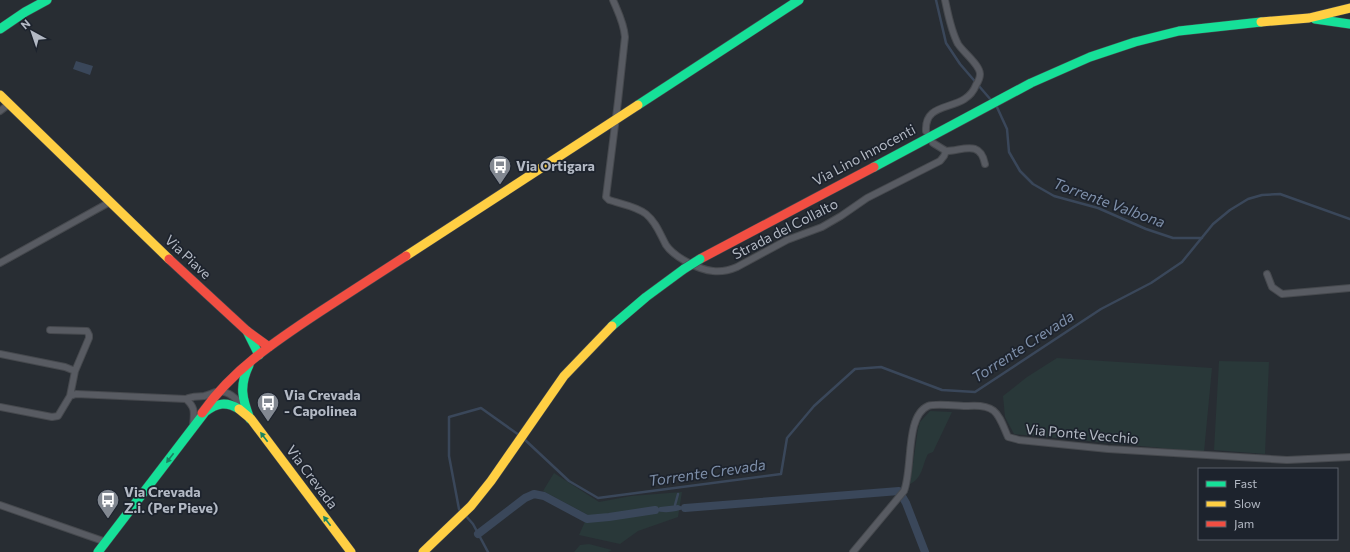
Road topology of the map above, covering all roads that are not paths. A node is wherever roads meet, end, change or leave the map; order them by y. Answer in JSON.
{"nodes":[{"id":1,"x":47,"y":0,"type":"edge"},
{"id":2,"x":613,"y":0,"type":"edge"},
{"id":3,"x":799,"y":0,"type":"edge"},
{"id":4,"x":945,"y":0,"type":"edge"},
{"id":5,"x":1350,"y":8,"type":"edge"},
{"id":6,"x":1309,"y":18,"type":"junction"},
{"id":7,"x":1350,"y":24,"type":"edge"},
{"id":8,"x":0,"y":29,"type":"edge"},
{"id":9,"x":0,"y":95,"type":"edge"},
{"id":10,"x":9,"y":104,"type":"junction"},
{"id":11,"x":0,"y":111,"type":"edge"},
{"id":12,"x":616,"y":119,"type":"junction"},
{"id":13,"x":926,"y":131,"type":"dead end"},
{"id":14,"x":933,"y":143,"type":"dead end"},
{"id":15,"x":946,"y":151,"type":"junction"},
{"id":16,"x":985,"y":164,"type":"dead end"},
{"id":17,"x":110,"y":202,"type":"junction"},
{"id":18,"x":0,"y":264,"type":"edge"},
{"id":19,"x":1267,"y":274,"type":"dead end"},
{"id":20,"x":1350,"y":288,"type":"edge"},
{"id":21,"x":50,"y":330,"type":"dead end"},
{"id":22,"x":247,"y":331,"type":"junction"},
{"id":23,"x":269,"y":347,"type":"junction"},
{"id":24,"x":0,"y":354,"type":"edge"},
{"id":25,"x":259,"y":355,"type":"junction"},
{"id":26,"x":250,"y":362,"type":"junction"},
{"id":27,"x":75,"y":371,"type":"junction"},
{"id":28,"x":217,"y":391,"type":"junction"},
{"id":29,"x":70,"y":396,"type":"junction"},
{"id":30,"x":186,"y":398,"type":"junction"},
{"id":31,"x":0,"y":407,"type":"edge"},
{"id":32,"x":251,"y":419,"type":"junction"},
{"id":33,"x":193,"y":427,"type":"junction"},
{"id":34,"x":1350,"y":457,"type":"edge"},
{"id":35,"x":0,"y":505,"type":"edge"},
{"id":36,"x":436,"y":539,"type":"junction"},
{"id":37,"x":106,"y":542,"type":"junction"},
{"id":38,"x":98,"y":552,"type":"edge"},
{"id":39,"x":351,"y":552,"type":"edge"},
{"id":40,"x":417,"y":552,"type":"edge"},
{"id":41,"x":423,"y":552,"type":"edge"},
{"id":42,"x":853,"y":552,"type":"edge"}],
"edges":[{"from":1,"to":8,"type":"main road"},
{"from":2,"to":12,"type":"street","name":"Strada del Collalto"},
{"from":3,"to":12,"type":"main road"},
{"from":4,"to":13,"type":"street"},
{"from":5,"to":6,"type":"main road","name":"Via Lino Innocenti"},
{"from":6,"to":7,"type":"main road","name":"Via Lino Innocenti"},
{"from":6,"to":36,"type":"main road","name":"Via Lino Innocenti","bridge":true},
{"from":9,"to":10,"type":"main road","name":"Via Piave"},
{"from":10,"to":11,"type":"street"},
{"from":10,"to":17,"type":"main road","name":"Via Piave"},
{"from":12,"to":15,"type":"street","name":"Strada del Collalto"},
{"from":12,"to":23,"type":"main road","name":"Via Crevada"},
{"from":14,"to":15,"type":"street"},
{"from":15,"to":16,"type":"street"},
{"from":17,"to":18,"type":"street"},
{"from":17,"to":22,"type":"main road","name":"Via Piave"},
{"from":19,"to":20,"type":"street"},
{"from":21,"to":27,"type":"street"},
{"from":22,"to":23,"type":"main road","name":"Via Piave"},
{"from":22,"to":25,"type":"main road","name":"Via Piave"},
{"from":23,"to":25,"type":"main road","name":"Via Crevada"},
{"from":24,"to":27,"type":"street"},
{"from":25,"to":26,"type":"main road","name":"Via Crevada"},
{"from":26,"to":28,"type":"main road","name":"Via Crevada"},
{"from":26,"to":32,"type":"main road","name":"Via Crevada"},
{"from":27,"to":29,"type":"street"},
{"from":28,"to":30,"type":"street"},
{"from":28,"to":32,"type":"street","name":"Via Crevada"},
{"from":28,"to":33,"type":"main road","name":"Via Crevada"},
{"from":29,"to":30,"type":"street"},
{"from":29,"to":31,"type":"street"},
{"from":30,"to":33,"type":"street"},
{"from":32,"to":33,"type":"main road","name":"Via Crevada"},
{"from":39,"to":32,"type":"main road","name":"Via Crevada","one_way":true},
{"from":33,"to":37,"type":"main road","name":"Via Crevada","one_way":true},
{"from":34,"to":42,"type":"street","name":"Via Ponte Vecchio"},
{"from":35,"to":37,"type":"street"},
{"from":36,"to":40,"type":"main road"},
{"from":36,"to":41,"type":"main road"},
{"from":37,"to":38,"type":"main road","name":"Via Crevada"}]}
